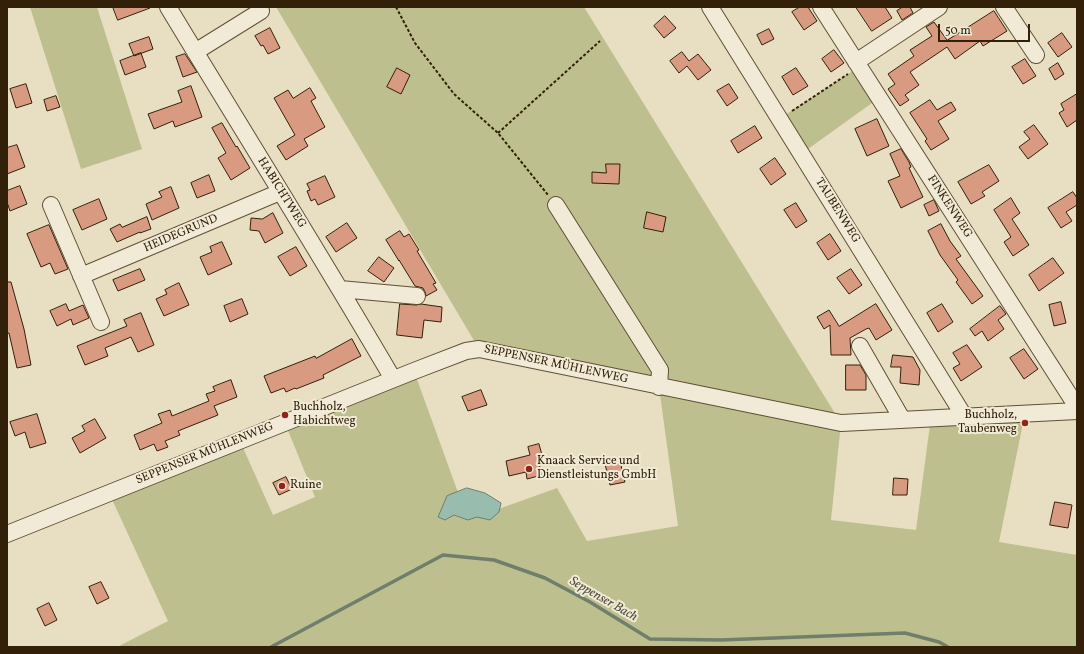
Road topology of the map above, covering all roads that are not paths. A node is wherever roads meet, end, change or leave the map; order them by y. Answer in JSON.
{"nodes":[{"id":1,"x":168,"y":7,"type":"edge"},
{"id":2,"x":710,"y":7,"type":"edge"},
{"id":3,"x":821,"y":7,"type":"edge"},
{"id":4,"x":939,"y":7,"type":"edge"},
{"id":5,"x":1004,"y":7,"type":"edge"},
{"id":6,"x":261,"y":11,"type":"dead end"},
{"id":7,"x":195,"y":52,"type":"junction"},
{"id":8,"x":1036,"y":55,"type":"dead end"},
{"id":9,"x":857,"y":64,"type":"junction"},
{"id":10,"x":280,"y":192,"type":"junction"},
{"id":11,"x":51,"y":205,"type":"dead end"},
{"id":12,"x":556,"y":205,"type":"road end"},
{"id":13,"x":81,"y":276,"type":"junction"},
{"id":14,"x":340,"y":289,"type":"junction"},
{"id":15,"x":417,"y":296,"type":"dead end"},
{"id":16,"x":101,"y":322,"type":"dead end"},
{"id":17,"x":860,"y":346,"type":"dead end"},
{"id":18,"x":393,"y":379,"type":"junction"},
{"id":19,"x":659,"y":387,"type":"junction"},
{"id":20,"x":1077,"y":407,"type":"edge"},
{"id":21,"x":1077,"y":411,"type":"edge"},
{"id":22,"x":964,"y":416,"type":"junction"},
{"id":23,"x":902,"y":419,"type":"junction"},
{"id":24,"x":7,"y":534,"type":"edge"}],
"edges":[{"from":1,"to":7,"type":"street","name":"HABICHTWEG"},
{"from":2,"to":22,"type":"street","name":"TAUBENWEG"},
{"from":3,"to":9,"type":"street","name":"FINKENWEG"},
{"from":4,"to":9,"type":"street"},
{"from":5,"to":8,"type":"street"},
{"from":6,"to":7,"type":"street"},
{"from":7,"to":10,"type":"street","name":"HABICHTWEG"},
{"from":9,"to":20,"type":"street","name":"FINKENWEG"},
{"from":10,"to":13,"type":"street","name":"HEIDEGRUND"},
{"from":10,"to":14,"type":"street","name":"HABICHTWEG"},
{"from":11,"to":13,"type":"street"},
{"from":12,"to":19,"type":"street"},
{"from":13,"to":16,"type":"street"},
{"from":14,"to":15,"type":"street"},
{"from":14,"to":18,"type":"street","name":"HABICHTWEG"},
{"from":17,"to":23,"type":"street"},
{"from":18,"to":19,"type":"street","name":"SEPPENSER MÜHLENWEG"},
{"from":18,"to":24,"type":"street","name":"SEPPENSER MÜHLENWEG"},
{"from":19,"to":23,"type":"street","name":"SEPPENSER MÜHLENWEG"},
{"from":21,"to":22,"type":"street","name":"SEPPENSER MÜHLENWEG"},
{"from":22,"to":23,"type":"street","name":"SEPPENSER MÜHLENWEG"}]}
